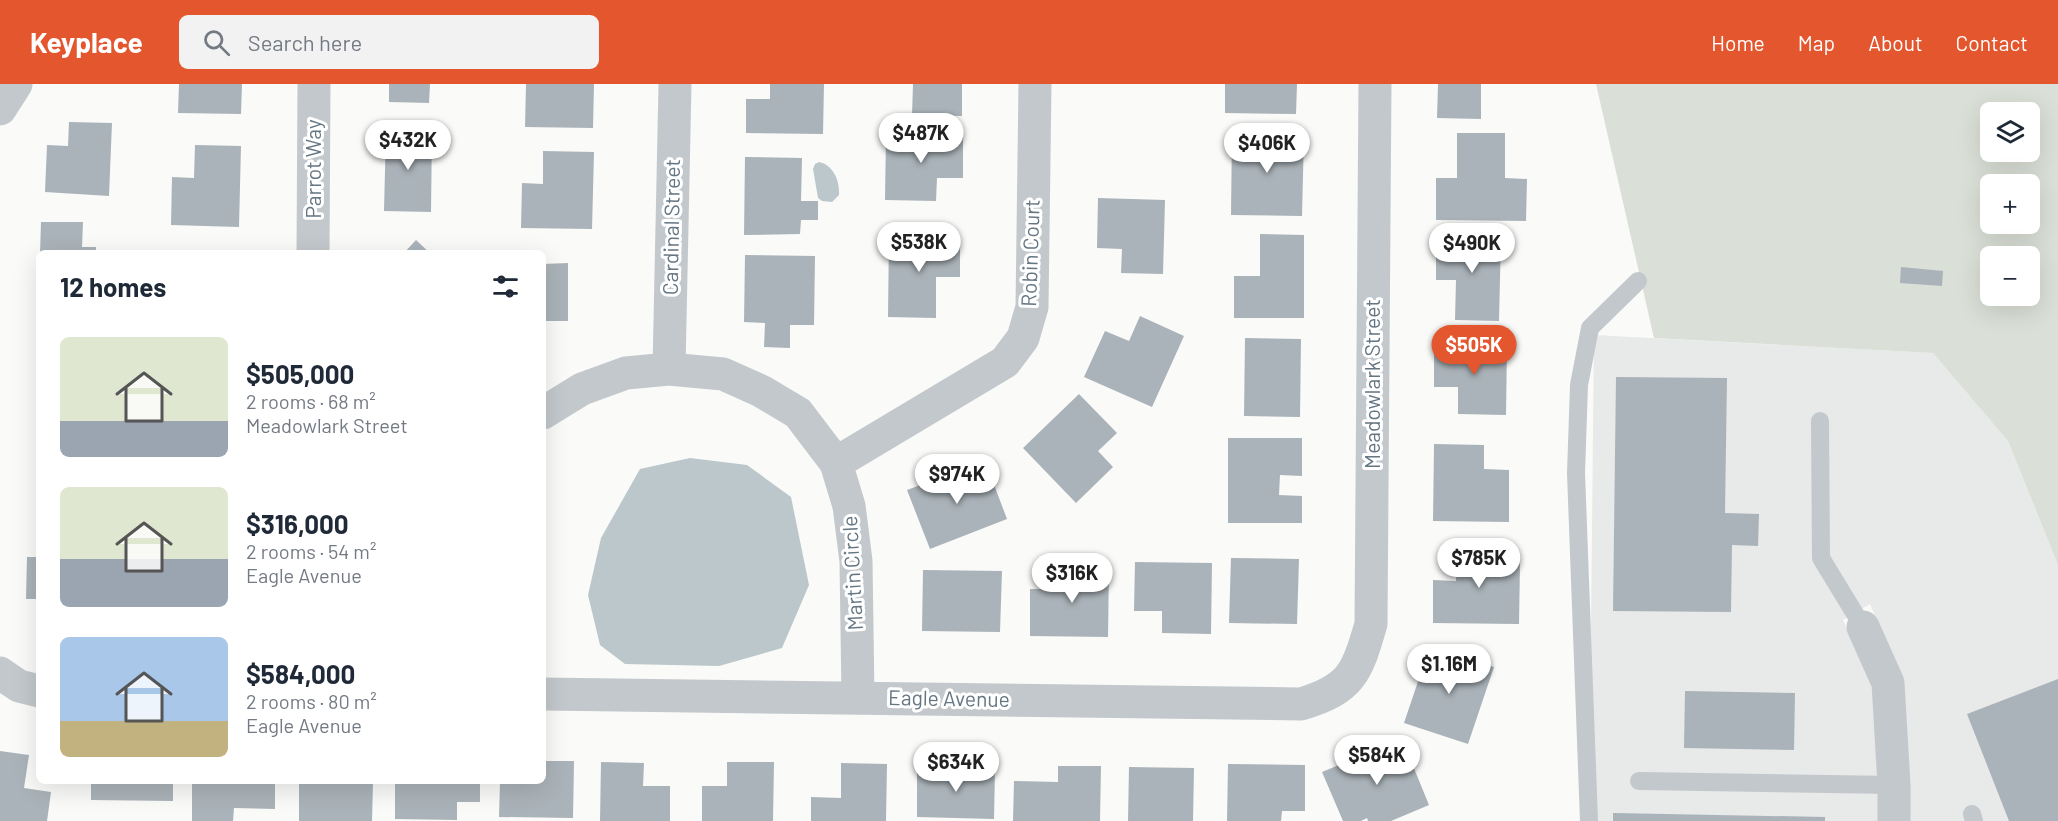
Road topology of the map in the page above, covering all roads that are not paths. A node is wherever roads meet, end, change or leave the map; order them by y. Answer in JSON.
{"nodes":[{"id":1,"x":16,"y":84,"type":"edge"},
{"id":2,"x":314,"y":84,"type":"edge"},
{"id":3,"x":675,"y":84,"type":"edge"},
{"id":4,"x":1035,"y":84,"type":"edge"},
{"id":5,"x":1375,"y":84,"type":"edge"},
{"id":6,"x":0,"y":109,"type":"edge"},
{"id":7,"x":313,"y":250,"type":"edge"},
{"id":8,"x":1638,"y":281,"type":"dead end"},
{"id":9,"x":669,"y":369,"type":"junction"},
{"id":10,"x":546,"y":411,"type":"edge"},
{"id":11,"x":1820,"y":421,"type":"dead end"},
{"id":12,"x":836,"y":463,"type":"junction"},
{"id":13,"x":1863,"y":627,"type":"joint"},
{"id":14,"x":0,"y":673,"type":"edge"},
{"id":15,"x":1349,"y":679,"type":"joint"},
{"id":16,"x":36,"y":690,"type":"edge"},
{"id":17,"x":546,"y":694,"type":"edge"},
{"id":18,"x":858,"y":698,"type":"junction"},
{"id":19,"x":1639,"y":781,"type":"dead end"},
{"id":20,"x":1894,"y":785,"type":"junction"},
{"id":21,"x":1589,"y":821,"type":"edge"},
{"id":22,"x":1894,"y":821,"type":"edge"}],
"edges":[{"from":1,"to":6,"type":"street"},
{"from":2,"to":7,"type":"street","name":"Parrot Way"},
{"from":3,"to":9,"type":"street","name":"Cardinal Street"},
{"from":4,"to":12,"type":"street","name":"Robin Court"},
{"from":5,"to":15,"type":"street","name":"Meadowlark Street"},
{"from":8,"to":21,"type":"lane"},
{"from":9,"to":10,"type":"street","name":"Martin Circle"},
{"from":9,"to":12,"type":"street","name":"Martin Circle"},
{"from":11,"to":13,"type":"lane"},
{"from":12,"to":18,"type":"street","name":"Martin Circle"},
{"from":13,"to":20,"type":"street"},
{"from":14,"to":16,"type":"street"},
{"from":15,"to":18,"type":"street","name":"Eagle Avenue"},
{"from":17,"to":18,"type":"street","name":"Eagle Avenue"},
{"from":19,"to":20,"type":"lane"},
{"from":20,"to":22,"type":"street"}]}
